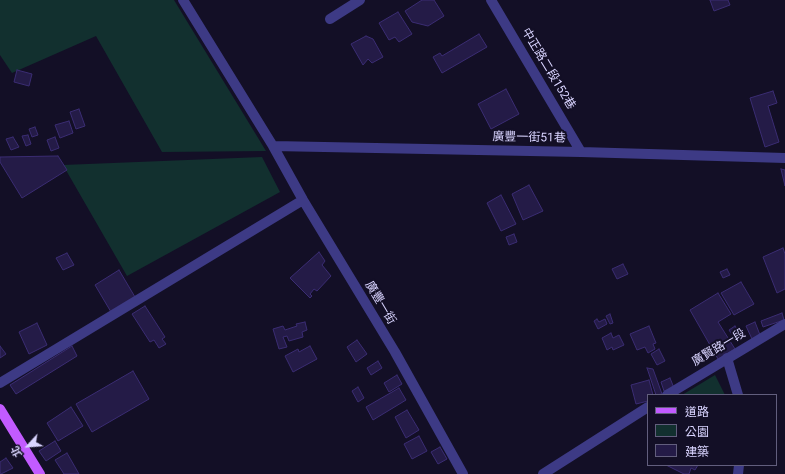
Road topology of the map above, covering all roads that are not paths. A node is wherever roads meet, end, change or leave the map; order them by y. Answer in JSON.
{"nodes":[{"id":1,"x":182,"y":0,"type":"edge"},
{"id":2,"x":360,"y":0,"type":"edge"},
{"id":3,"x":491,"y":0,"type":"edge"},
{"id":4,"x":330,"y":19,"type":"dead end"},
{"id":5,"x":273,"y":146,"type":"junction"},
{"id":6,"x":581,"y":152,"type":"junction"},
{"id":7,"x":785,"y":158,"type":"edge"},
{"id":8,"x":303,"y":200,"type":"junction"},
{"id":9,"x":785,"y":324,"type":"edge"},
{"id":10,"x":726,"y":358,"type":"junction"},
{"id":11,"x":0,"y":383,"type":"edge"},
{"id":12,"x":669,"y":394,"type":"edge"},
{"id":13,"x":738,"y":394,"type":"edge"},
{"id":14,"x":647,"y":408,"type":"edge"},
{"id":15,"x":0,"y":409,"type":"edge"},
{"id":16,"x":40,"y":474,"type":"edge"},
{"id":17,"x":463,"y":474,"type":"edge"},
{"id":18,"x":543,"y":474,"type":"edge"}],
"edges":[{"from":1,"to":5,"type":"street","name":"廣豐一街"},
{"from":2,"to":4,"type":"street"},
{"from":3,"to":6,"type":"street","name":"中正路二段152巷"},
{"from":5,"to":6,"type":"street","name":"廣豐一街51巷"},
{"from":5,"to":8,"type":"street","name":"廣豐一街"},
{"from":6,"to":7,"type":"street","name":"廣豐一街51巷"},
{"from":8,"to":11,"type":"street"},
{"from":8,"to":17,"type":"street","name":"廣豐一街"},
{"from":9,"to":10,"type":"street","name":"廣賢路一段"},
{"from":10,"to":12,"type":"street","name":"廣賢路一段"},
{"from":10,"to":13,"type":"street"},
{"from":14,"to":18,"type":"street"},
{"from":15,"to":16,"type":"main road"}]}
